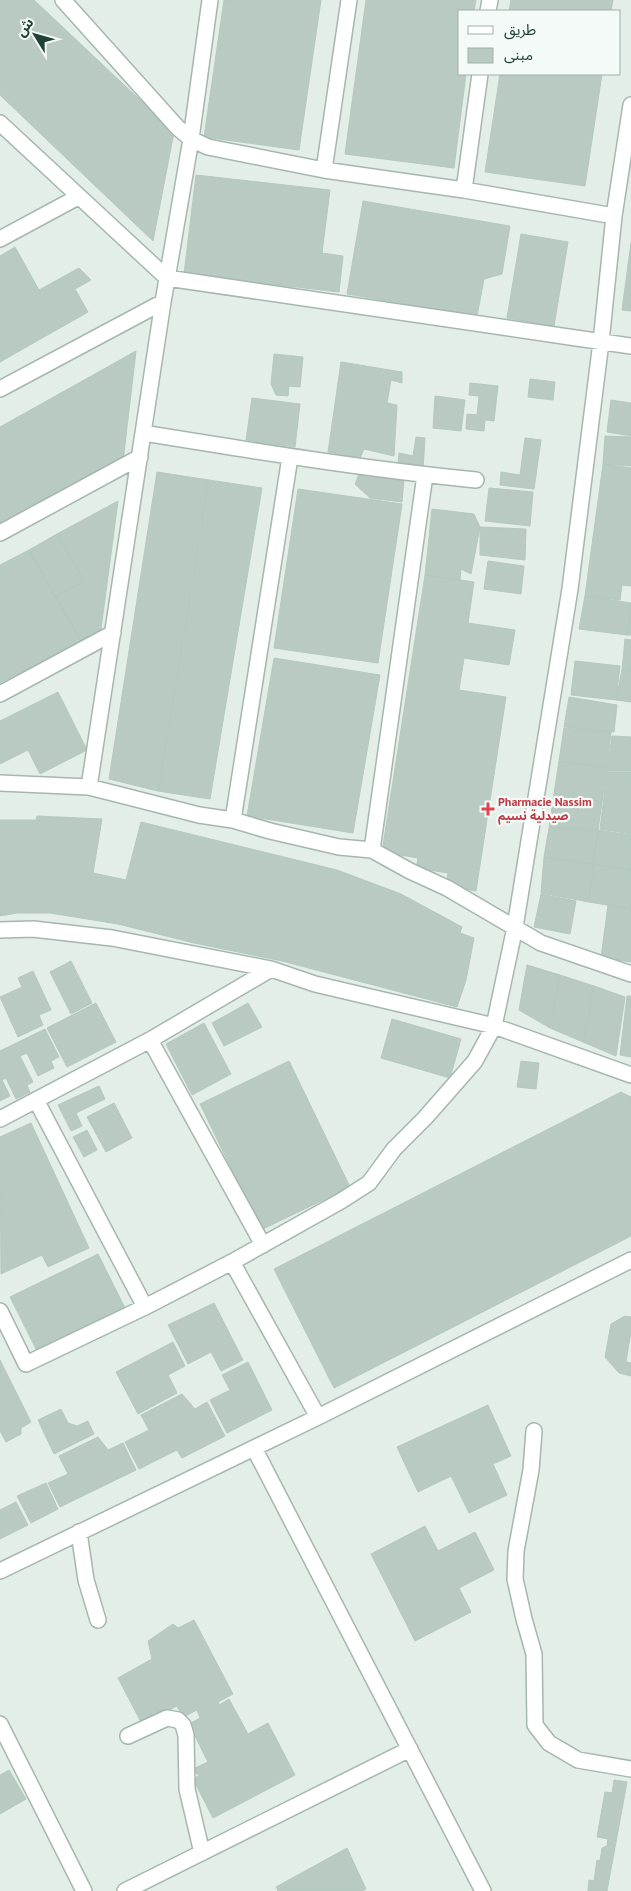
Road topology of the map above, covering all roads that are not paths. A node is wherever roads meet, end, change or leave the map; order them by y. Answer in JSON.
{"nodes":[{"id":1,"x":63,"y":0,"type":"edge"},
{"id":2,"x":210,"y":0,"type":"edge"},
{"id":3,"x":349,"y":0,"type":"edge"},
{"id":4,"x":480,"y":75,"type":"edge"},
{"id":5,"x":631,"y":105,"type":"edge"},
{"id":6,"x":0,"y":123,"type":"edge"},
{"id":7,"x":191,"y":139,"type":"junction"},
{"id":8,"x":324,"y":170,"type":"junction"},
{"id":9,"x":464,"y":190,"type":"junction"},
{"id":10,"x":78,"y":197,"type":"junction"},
{"id":11,"x":614,"y":216,"type":"junction"},
{"id":12,"x":0,"y":239,"type":"edge"},
{"id":13,"x":167,"y":278,"type":"junction"},
{"id":14,"x":163,"y":302,"type":"junction"},
{"id":15,"x":601,"y":342,"type":"junction"},
{"id":16,"x":631,"y":346,"type":"edge"},
{"id":17,"x":0,"y":389,"type":"edge"},
{"id":18,"x":143,"y":433,"type":"junction"},
{"id":19,"x":140,"y":457,"type":"junction"},
{"id":20,"x":290,"y":457,"type":"junction"},
{"id":21,"x":425,"y":475,"type":"junction"},
{"id":22,"x":476,"y":480,"type":"dead end"},
{"id":23,"x":0,"y":533,"type":"edge"},
{"id":24,"x":113,"y":633,"type":"junction"},
{"id":25,"x":0,"y":694,"type":"edge"},
{"id":26,"x":0,"y":783,"type":"edge"},
{"id":27,"x":89,"y":787,"type":"junction"},
{"id":28,"x":233,"y":820,"type":"junction"},
{"id":29,"x":372,"y":850,"type":"junction"},
{"id":30,"x":515,"y":927,"type":"junction"},
{"id":31,"x":0,"y":930,"type":"edge"},
{"id":32,"x":271,"y":969,"type":"junction"},
{"id":33,"x":631,"y":974,"type":"edge"},
{"id":34,"x":494,"y":1026,"type":"junction"},
{"id":35,"x":150,"y":1040,"type":"junction"},
{"id":36,"x":631,"y":1075,"type":"edge"},
{"id":37,"x":36,"y":1100,"type":"junction"},
{"id":38,"x":0,"y":1119,"type":"edge"},
{"id":39,"x":263,"y":1245,"type":"junction"},
{"id":40,"x":631,"y":1260,"type":"edge"},
{"id":41,"x":232,"y":1262,"type":"junction"},
{"id":42,"x":145,"y":1307,"type":"junction"},
{"id":43,"x":0,"y":1311,"type":"edge"},
{"id":44,"x":318,"y":1417,"type":"junction"},
{"id":45,"x":534,"y":1431,"type":"dead end"},
{"id":46,"x":254,"y":1448,"type":"junction"},
{"id":47,"x":79,"y":1532,"type":"junction"},
{"id":48,"x":0,"y":1571,"type":"edge"},
{"id":49,"x":98,"y":1620,"type":"dead end"},
{"id":50,"x":0,"y":1724,"type":"edge"},
{"id":51,"x":128,"y":1736,"type":"dead end"},
{"id":52,"x":4,"y":1743,"type":"edge"},
{"id":53,"x":410,"y":1749,"type":"junction"},
{"id":54,"x":631,"y":1769,"type":"edge"},
{"id":55,"x":202,"y":1853,"type":"junction"},
{"id":56,"x":84,"y":1891,"type":"edge"},
{"id":57,"x":125,"y":1891,"type":"edge"},
{"id":58,"x":484,"y":1891,"type":"edge"}],
"edges":[{"from":1,"to":7,"type":"street"},
{"from":2,"to":7,"type":"street"},
{"from":3,"to":8,"type":"street"},
{"from":4,"to":9,"type":"street"},
{"from":5,"to":11,"type":"street"},
{"from":6,"to":10,"type":"street"},
{"from":7,"to":8,"type":"street"},
{"from":7,"to":13,"type":"street"},
{"from":8,"to":9,"type":"street"},
{"from":9,"to":11,"type":"street"},
{"from":10,"to":12,"type":"street"},
{"from":10,"to":13,"type":"street"},
{"from":11,"to":15,"type":"street"},
{"from":13,"to":14,"type":"street"},
{"from":13,"to":15,"type":"street"},
{"from":14,"to":17,"type":"street"},
{"from":14,"to":18,"type":"street"},
{"from":15,"to":16,"type":"street"},
{"from":15,"to":30,"type":"street"},
{"from":18,"to":19,"type":"street"},
{"from":18,"to":20,"type":"street"},
{"from":19,"to":23,"type":"street"},
{"from":19,"to":24,"type":"street"},
{"from":20,"to":21,"type":"street"},
{"from":20,"to":28,"type":"street"},
{"from":21,"to":22,"type":"street"},
{"from":21,"to":29,"type":"street"},
{"from":24,"to":25,"type":"street"},
{"from":24,"to":27,"type":"street"},
{"from":26,"to":27,"type":"street"},
{"from":27,"to":28,"type":"street"},
{"from":28,"to":29,"type":"street"},
{"from":29,"to":30,"type":"street"},
{"from":30,"to":33,"type":"street"},
{"from":30,"to":34,"type":"street"},
{"from":31,"to":32,"type":"street"},
{"from":32,"to":34,"type":"street"},
{"from":32,"to":35,"type":"street"},
{"from":34,"to":36,"type":"street"},
{"from":34,"to":39,"type":"street"},
{"from":35,"to":37,"type":"street"},
{"from":35,"to":39,"type":"street"},
{"from":37,"to":38,"type":"street"},
{"from":37,"to":42,"type":"street"},
{"from":39,"to":41,"type":"street"},
{"from":40,"to":44,"type":"street"},
{"from":41,"to":42,"type":"street"},
{"from":41,"to":44,"type":"street"},
{"from":42,"to":43,"type":"street"},
{"from":44,"to":46,"type":"street"},
{"from":45,"to":54,"type":"street"},
{"from":46,"to":47,"type":"street"},
{"from":46,"to":53,"type":"street"},
{"from":47,"to":48,"type":"street"},
{"from":47,"to":49,"type":"street"},
{"from":50,"to":52,"type":"street"},
{"from":51,"to":55,"type":"street"},
{"from":52,"to":56,"type":"street"},
{"from":53,"to":55,"type":"street"},
{"from":53,"to":58,"type":"street"},
{"from":55,"to":57,"type":"street"}]}
